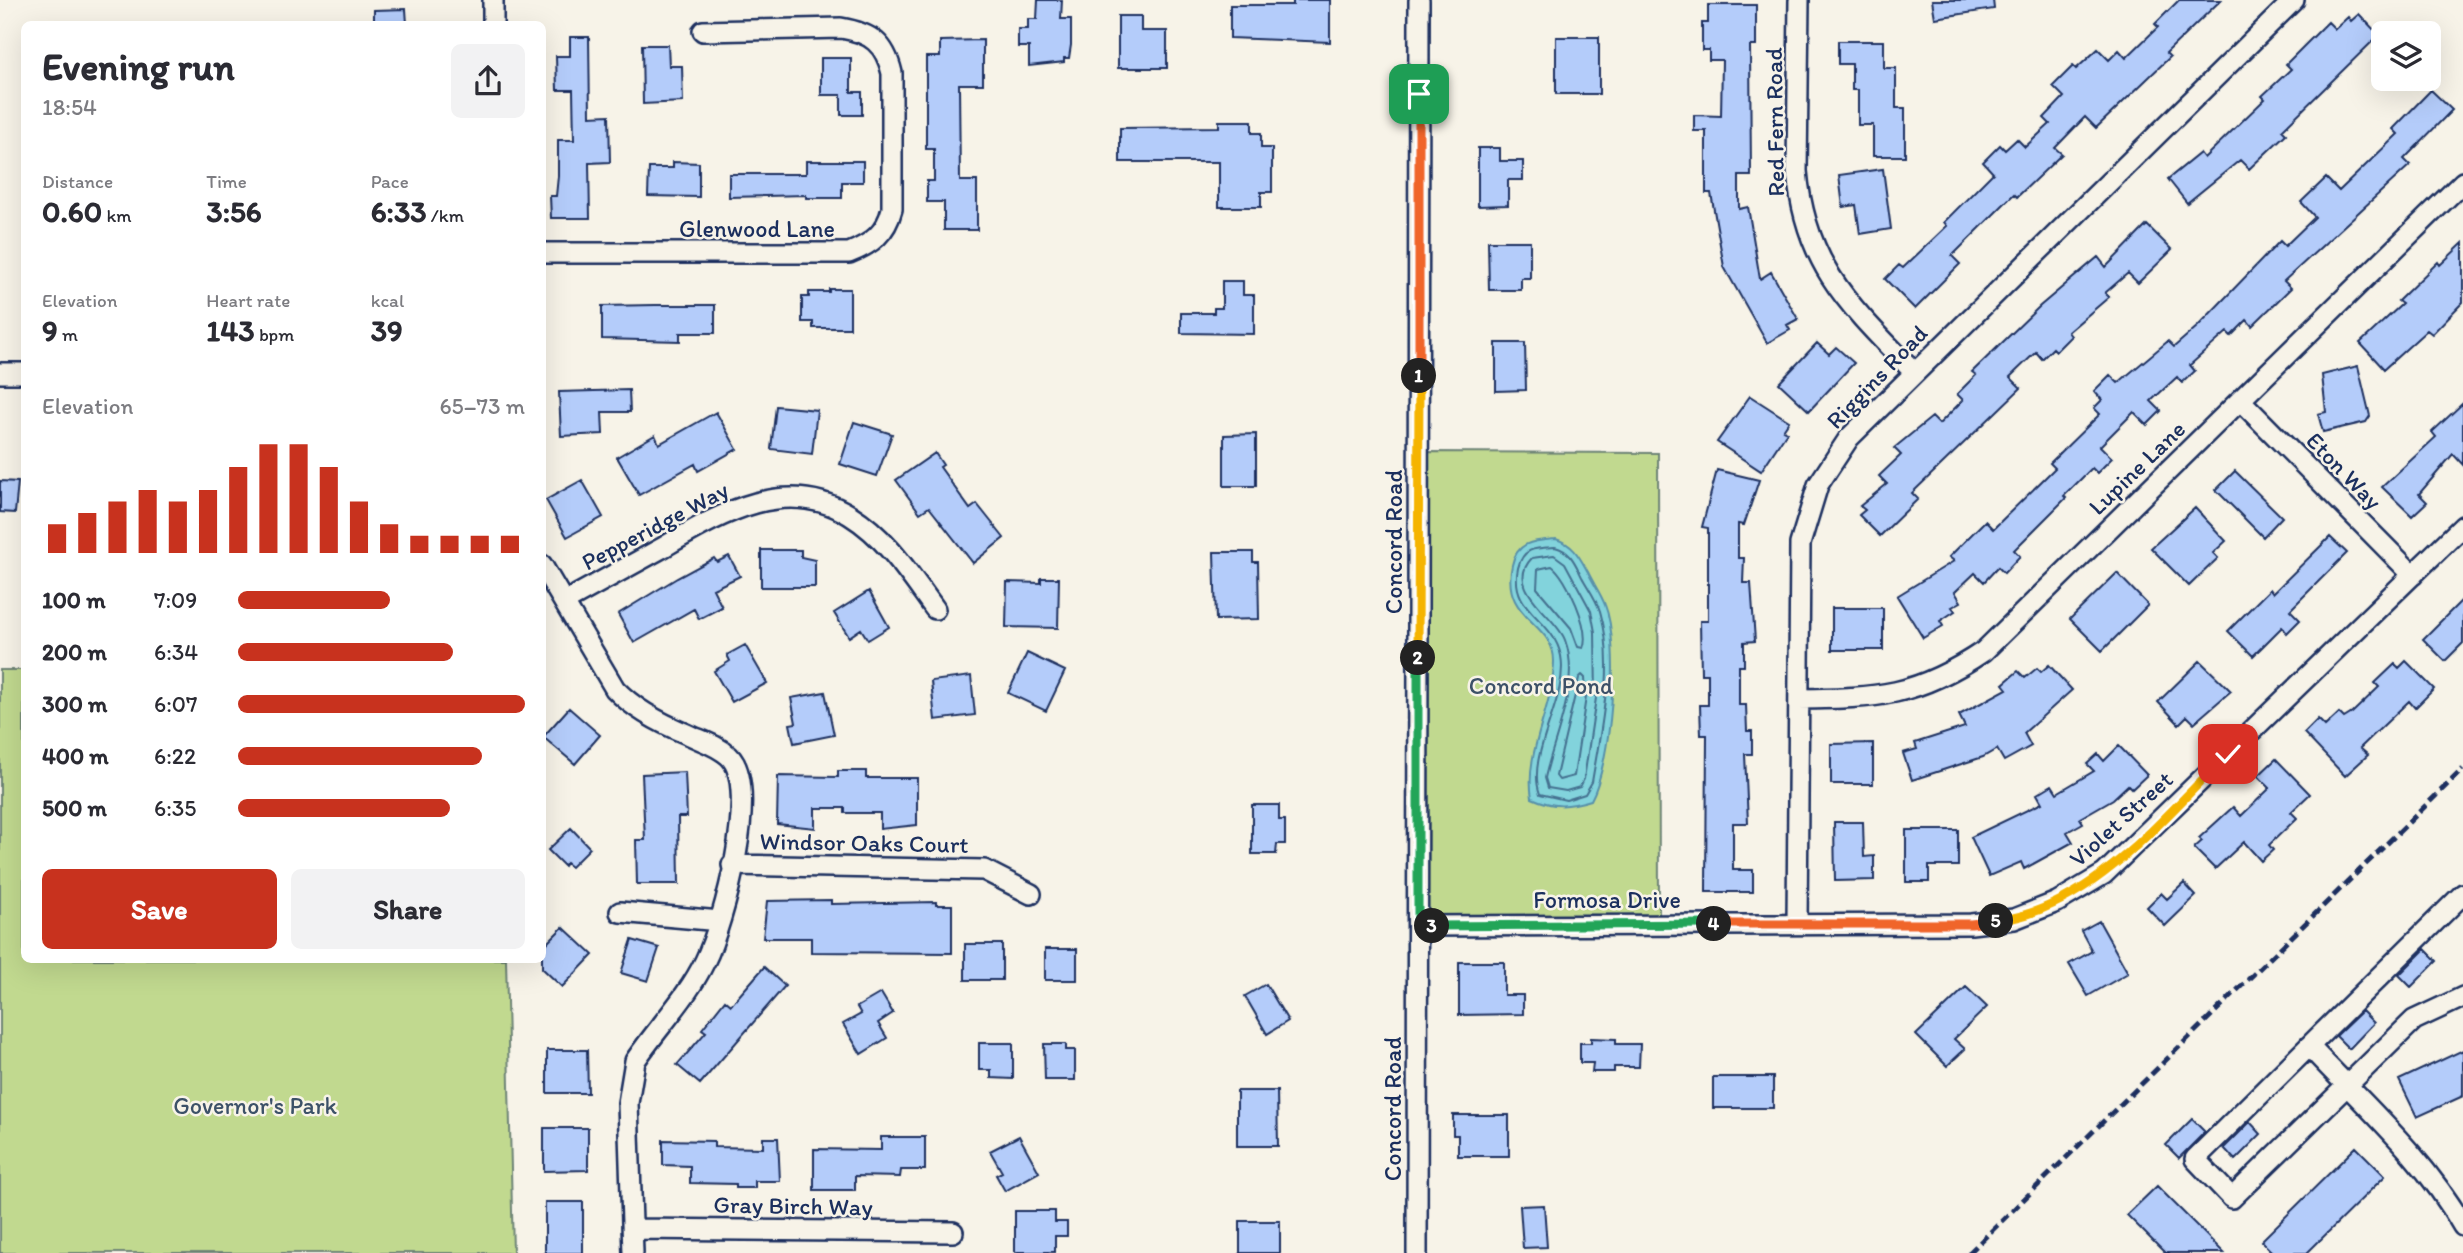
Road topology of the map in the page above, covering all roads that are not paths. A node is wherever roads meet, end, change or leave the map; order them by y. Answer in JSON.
{"nodes":[{"id":1,"x":494,"y":0,"type":"edge"},
{"id":2,"x":1419,"y":0,"type":"edge"},
{"id":3,"x":1799,"y":0,"type":"edge"},
{"id":4,"x":2294,"y":0,"type":"edge"},
{"id":5,"x":494,"y":21,"type":"edge"},
{"id":6,"x":703,"y":31,"type":"dead end"},
{"id":7,"x":2463,"y":182,"type":"edge"},
{"id":8,"x":546,"y":253,"type":"edge"},
{"id":9,"x":1914,"y":372,"type":"junction"},
{"id":10,"x":0,"y":373,"type":"edge"},
{"id":11,"x":21,"y":373,"type":"edge"},
{"id":12,"x":2241,"y":401,"type":"junction"},
{"id":13,"x":2463,"y":526,"type":"edge"},
{"id":14,"x":546,"y":572,"type":"edge"},
{"id":15,"x":2413,"y":575,"type":"junction"},
{"id":16,"x":564,"y":602,"type":"junction"},
{"id":17,"x":935,"y":609,"type":"dead end"},
{"id":18,"x":1799,"y":699,"type":"junction"},
{"id":19,"x":732,"y":865,"type":"junction"},
{"id":20,"x":1031,"y":894,"type":"dead end"},
{"id":21,"x":2463,"y":894,"type":"edge"},
{"id":22,"x":620,"y":912,"type":"dead end"},
{"id":23,"x":720,"y":921,"type":"junction"},
{"id":24,"x":1797,"y":923,"type":"junction"},
{"id":25,"x":1418,"y":926,"type":"junction"},
{"id":26,"x":2463,"y":997,"type":"edge"},
{"id":27,"x":2309,"y":1046,"type":"junction"},
{"id":28,"x":2347,"y":1086,"type":"junction"},
{"id":29,"x":2463,"y":1226,"type":"edge"},
{"id":30,"x":633,"y":1229,"type":"junction"},
{"id":31,"x":953,"y":1232,"type":"dead end"},
{"id":32,"x":633,"y":1253,"type":"edge"},
{"id":33,"x":1417,"y":1253,"type":"edge"}],
"edges":[{"from":1,"to":5,"type":"street"},
{"from":2,"to":25,"type":"street","name":"Concord Road"},
{"from":3,"to":9,"type":"street","name":"Red Fern Road"},
{"from":4,"to":9,"type":"street","name":"Riggins Road"},
{"from":6,"to":8,"type":"street","name":"Glenwood Lane"},
{"from":7,"to":12,"type":"street","name":"Lupine Lane"},
{"from":9,"to":18,"type":"street","name":"Riggins Road"},
{"from":10,"to":11,"type":"street"},
{"from":12,"to":15,"type":"street","name":"Eton Way"},
{"from":12,"to":18,"type":"street","name":"Lupine Lane"},
{"from":13,"to":15,"type":"street","name":"Violet Street"},
{"from":14,"to":16,"type":"street"},
{"from":15,"to":24,"type":"street","name":"Violet Street"},
{"from":16,"to":17,"type":"street","name":"Pepperidge Way"},
{"from":16,"to":19,"type":"street"},
{"from":18,"to":24,"type":"street","name":"Riggins Road"},
{"from":19,"to":20,"type":"street","name":"Windsor Oaks Court"},
{"from":19,"to":23,"type":"street"},
{"from":21,"to":27,"type":"street"},
{"from":22,"to":23,"type":"street"},
{"from":23,"to":30,"type":"street"},
{"from":24,"to":25,"type":"street","name":"Formosa Drive"},
{"from":25,"to":33,"type":"street","name":"Concord Road"},
{"from":26,"to":28,"type":"street"},
{"from":27,"to":28,"type":"street"},
{"from":27,"to":28,"type":"street"},
{"from":28,"to":29,"type":"street"},
{"from":30,"to":31,"type":"street","name":"Gray Birch Way"},
{"from":30,"to":32,"type":"street"}]}
